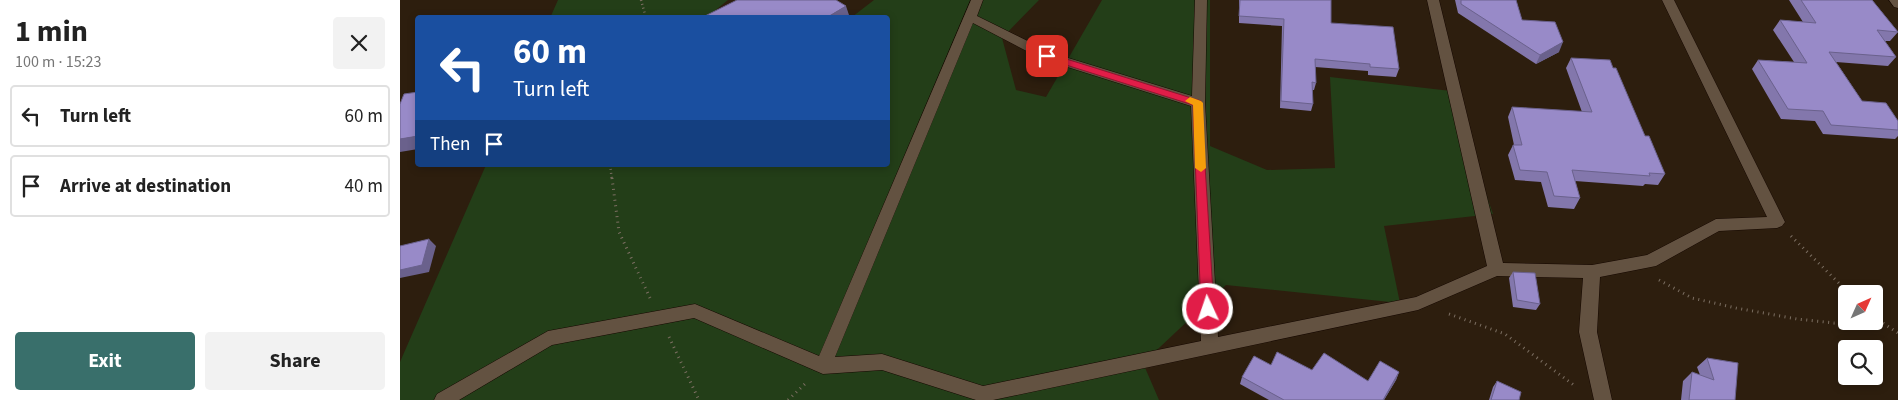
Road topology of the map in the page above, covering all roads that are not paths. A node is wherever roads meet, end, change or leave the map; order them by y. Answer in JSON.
{"nodes":[{"id":1,"x":977,"y":0,"type":"edge"},
{"id":2,"x":1201,"y":0,"type":"edge"},
{"id":3,"x":1433,"y":0,"type":"edge"},
{"id":4,"x":1668,"y":0,"type":"edge"},
{"id":5,"x":1895,"y":0,"type":"edge"},
{"id":6,"x":1898,"y":4,"type":"edge"},
{"id":7,"x":970,"y":16,"type":"junction"},
{"id":8,"x":1198,"y":103,"type":"junction"},
{"id":9,"x":1496,"y":269,"type":"junction"},
{"id":10,"x":1592,"y":272,"type":"junction"},
{"id":11,"x":1210,"y":346,"type":"junction"},
{"id":12,"x":823,"y":366,"type":"junction"},
{"id":13,"x":443,"y":400,"type":"edge"},
{"id":14,"x":1603,"y":400,"type":"edge"}],
"edges":[{"from":1,"to":7,"type":"street"},
{"from":2,"to":8,"type":"street"},
{"from":3,"to":9,"type":"street"},
{"from":4,"to":10,"type":"street"},
{"from":5,"to":6,"type":"street"},
{"from":7,"to":8,"type":"street"},
{"from":7,"to":12,"type":"street"},
{"from":8,"to":11,"type":"street"},
{"from":9,"to":10,"type":"street"},
{"from":9,"to":11,"type":"street"},
{"from":10,"to":14,"type":"street"},
{"from":11,"to":12,"type":"street"},
{"from":12,"to":13,"type":"street"}]}
